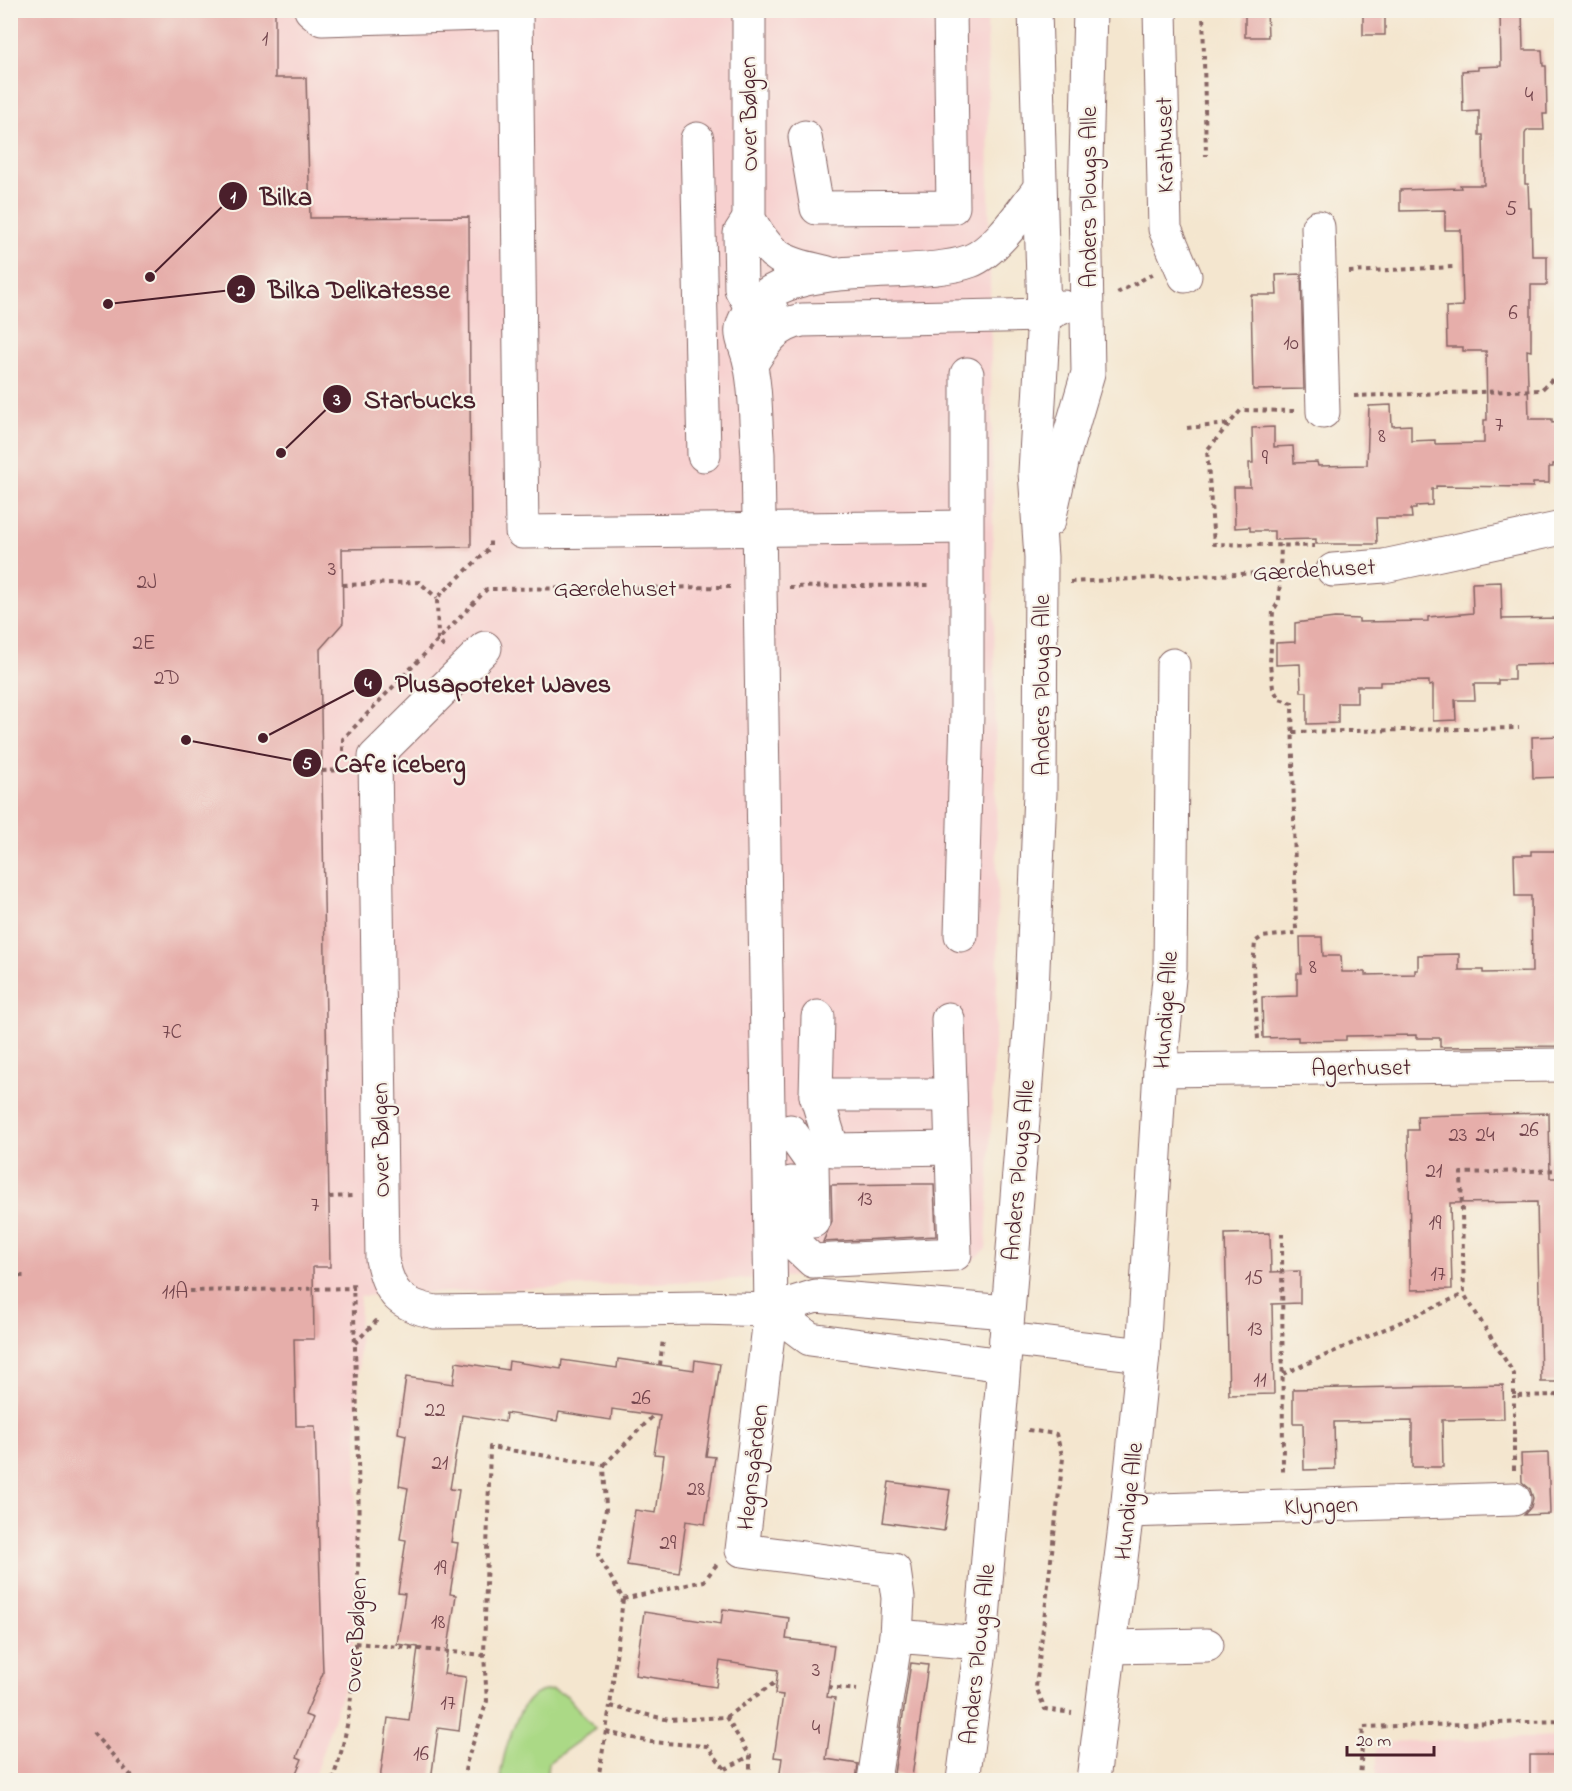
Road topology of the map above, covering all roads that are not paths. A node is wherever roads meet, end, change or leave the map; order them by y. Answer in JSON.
{"nodes":[{"id":1,"x":311,"y":10,"type":"edge"},
{"id":2,"x":749,"y":10,"type":"edge"},
{"id":3,"x":950,"y":10,"type":"edge"},
{"id":4,"x":1035,"y":10,"type":"edge"},
{"id":5,"x":1090,"y":10,"type":"edge"},
{"id":6,"x":1160,"y":10,"type":"edge"},
{"id":7,"x":516,"y":12,"type":"edge"},
{"id":8,"x":805,"y":136,"type":"dead end"},
{"id":9,"x":697,"y":139,"type":"dead end"},
{"id":10,"x":1039,"y":189,"type":"junction"},
{"id":11,"x":749,"y":219,"type":"junction"},
{"id":12,"x":1318,"y":227,"type":"dead end"},
{"id":13,"x":1182,"y":268,"type":"road end"},
{"id":14,"x":828,"y":273,"type":"junction"},
{"id":15,"x":1088,"y":304,"type":"junction"},
{"id":16,"x":751,"y":307,"type":"junction"},
{"id":17,"x":1044,"y":315,"type":"junction"},
{"id":18,"x":802,"y":320,"type":"junction"},
{"id":19,"x":751,"y":364,"type":"junction"},
{"id":20,"x":967,"y":374,"type":"dead end"},
{"id":21,"x":1323,"y":412,"type":"road end"},
{"id":22,"x":704,"y":455,"type":"dead end"},
{"id":23,"x":966,"y":527,"type":"junction"},
{"id":24,"x":1562,"y":528,"type":"edge"},
{"id":25,"x":759,"y":529,"type":"junction"},
{"id":26,"x":1041,"y":557,"type":"junction"},
{"id":27,"x":1325,"y":558,"type":"road end"},
{"id":28,"x":485,"y":648,"type":"dead end"},
{"id":29,"x":1173,"y":664,"type":"dead end"},
{"id":30,"x":961,"y":936,"type":"dead end"},
{"id":31,"x":948,"y":1018,"type":"dead end"},
{"id":32,"x":1562,"y":1065,"type":"edge"},
{"id":33,"x":1160,"y":1070,"type":"junction"},
{"id":34,"x":816,"y":1095,"type":"junction"},
{"id":35,"x":950,"y":1095,"type":"junction"},
{"id":36,"x":952,"y":1156,"type":"junction"},
{"id":37,"x":771,"y":1310,"type":"junction"},
{"id":38,"x":1005,"y":1339,"type":"junction"},
{"id":39,"x":1143,"y":1354,"type":"junction"},
{"id":40,"x":1514,"y":1499,"type":"road end"},
{"id":41,"x":1127,"y":1510,"type":"junction"},
{"id":42,"x":896,"y":1636,"type":"junction"},
{"id":43,"x":981,"y":1643,"type":"junction"},
{"id":44,"x":1208,"y":1645,"type":"dead end"},
{"id":45,"x":1111,"y":1647,"type":"junction"},
{"id":46,"x":874,"y":1780,"type":"edge"},
{"id":47,"x":963,"y":1780,"type":"edge"},
{"id":48,"x":1093,"y":1780,"type":"edge"}],
"edges":[{"from":1,"to":7,"type":"street"},
{"from":2,"to":11,"type":"street","name":"Over Bølgen"},
{"from":3,"to":8,"type":"street"},
{"from":4,"to":10,"type":"street","name":"Anders Plougs Alle"},
{"from":5,"to":15,"type":"street","name":"Anders Plougs Alle"},
{"from":6,"to":13,"type":"street","name":"Krathuset"},
{"from":7,"to":25,"type":"street"},
{"from":9,"to":22,"type":"street"},
{"from":10,"to":14,"type":"street"},
{"from":10,"to":17,"type":"street","name":"Anders Plougs Alle"},
{"from":11,"to":14,"type":"street"},
{"from":11,"to":16,"type":"street"},
{"from":12,"to":21,"type":"street"},
{"from":14,"to":16,"type":"street"},
{"from":15,"to":17,"type":"street"},
{"from":15,"to":26,"type":"street","name":"Anders Plougs Alle"},
{"from":16,"to":18,"type":"street"},
{"from":16,"to":19,"type":"street","name":"Hegnsgården"},
{"from":17,"to":18,"type":"street"},
{"from":17,"to":26,"type":"street","name":"Anders Plougs Alle"},
{"from":18,"to":19,"type":"street"},
{"from":19,"to":25,"type":"street","name":"Hegnsgården"},
{"from":20,"to":23,"type":"street"},
{"from":23,"to":25,"type":"street"},
{"from":23,"to":30,"type":"street"},
{"from":24,"to":27,"type":"street","name":"Gærdehuset"},
{"from":25,"to":37,"type":"street","name":"Hegnsgården"},
{"from":26,"to":38,"type":"street","name":"Anders Plougs Alle"},
{"from":28,"to":37,"type":"street","name":"Over Bølgen"},
{"from":29,"to":33,"type":"street","name":"Hundige Alle"},
{"from":31,"to":35,"type":"street"},
{"from":32,"to":33,"type":"street","name":"Agerhuset"},
{"from":33,"to":39,"type":"street","name":"Hundige Alle"},
{"from":34,"to":35,"type":"street"},
{"from":34,"to":36,"type":"street"},
{"from":34,"to":36,"type":"street"},
{"from":35,"to":36,"type":"street"},
{"from":37,"to":38,"type":"street","name":"Over Bølgen"},
{"from":37,"to":38,"type":"street"},
{"from":37,"to":42,"type":"street","name":"Hegnsgården"},
{"from":38,"to":39,"type":"street"},
{"from":38,"to":43,"type":"street","name":"Anders Plougs Alle"},
{"from":39,"to":41,"type":"street","name":"Hundige Alle"},
{"from":40,"to":41,"type":"street","name":"Klyngen"},
{"from":41,"to":45,"type":"street","name":"Hundige Alle"},
{"from":42,"to":43,"type":"street"},
{"from":42,"to":46,"type":"street","name":"Hegnsgården"},
{"from":43,"to":47,"type":"street","name":"Anders Plougs Alle"},
{"from":44,"to":45,"type":"street"},
{"from":45,"to":48,"type":"street","name":"Hundige Alle"}]}
